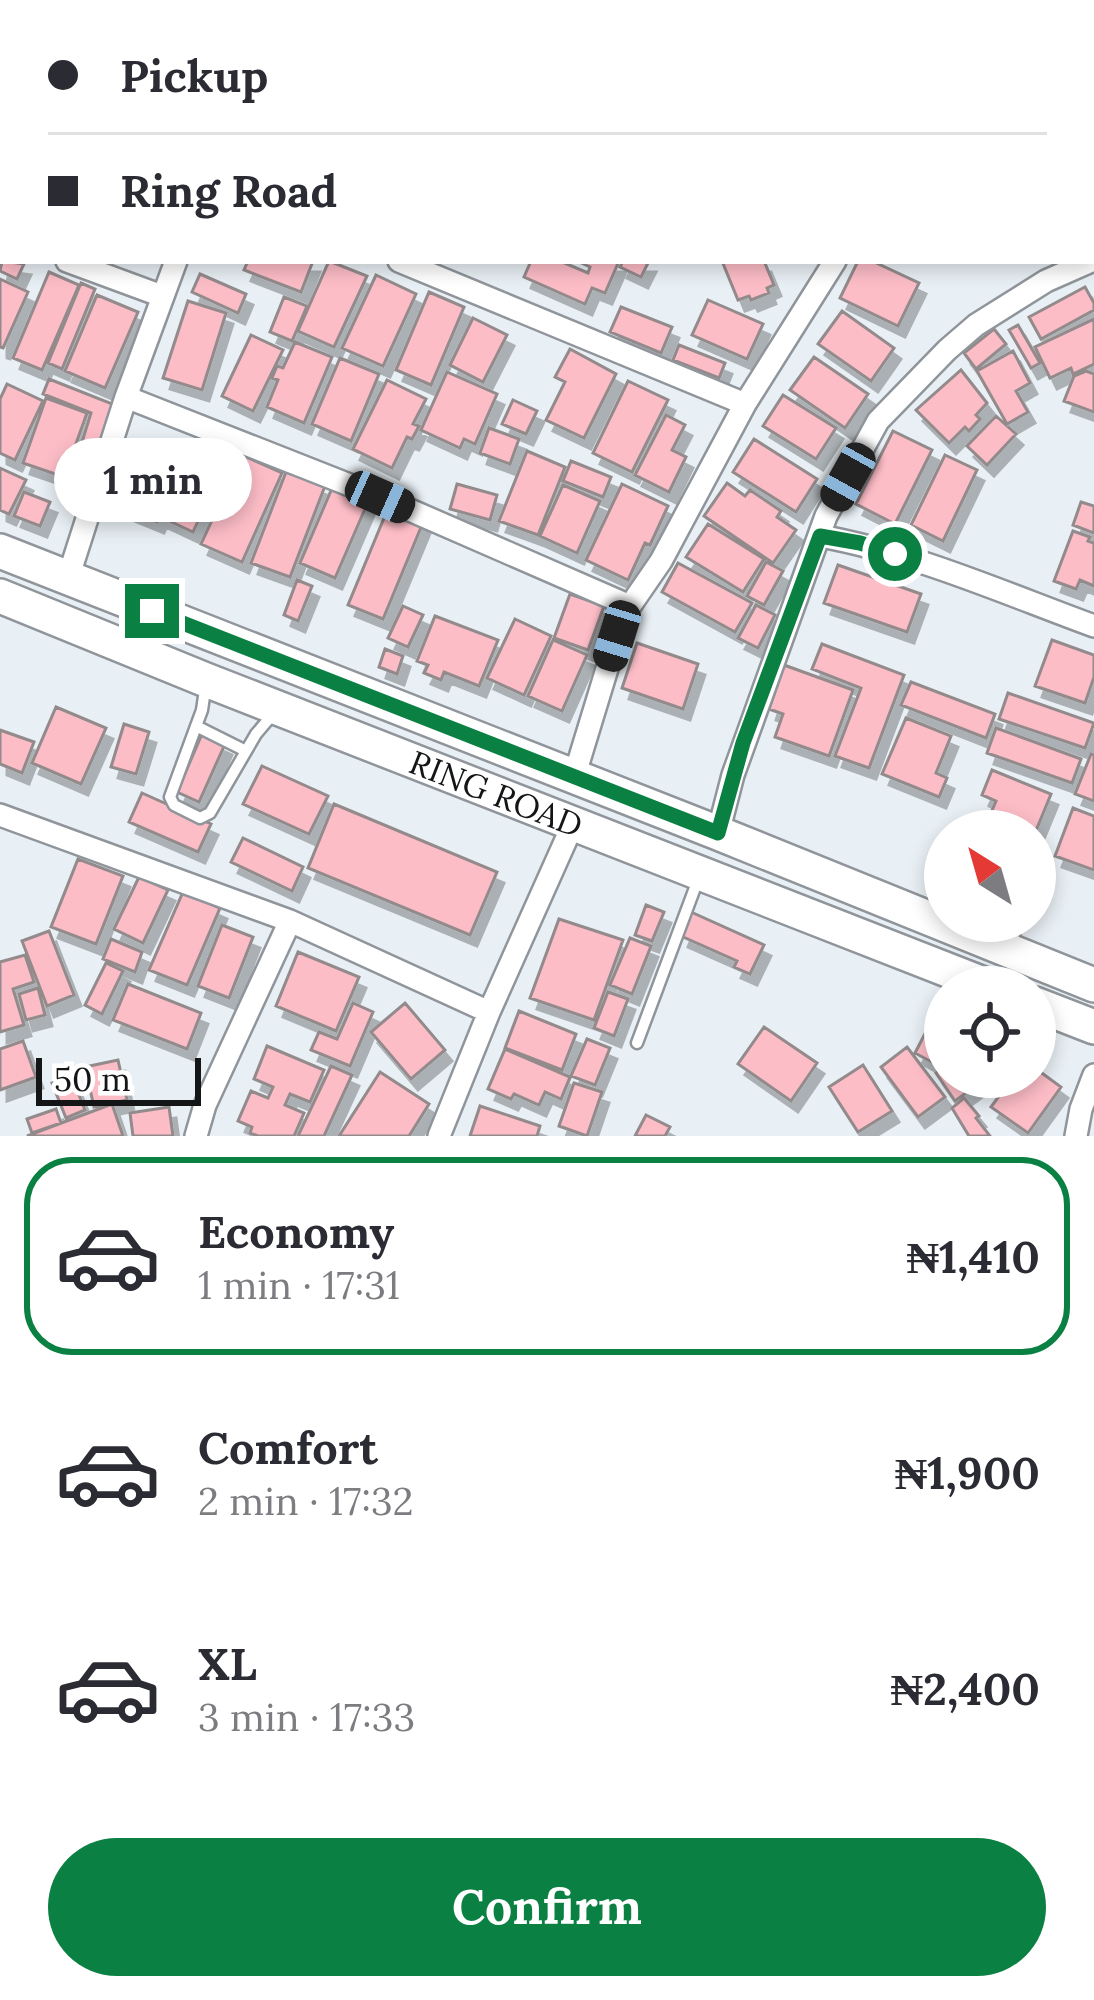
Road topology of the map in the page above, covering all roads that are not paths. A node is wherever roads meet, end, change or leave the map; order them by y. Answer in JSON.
{"nodes":[{"id":1,"x":75,"y":264,"type":"edge"},
{"id":2,"x":175,"y":264,"type":"edge"},
{"id":3,"x":406,"y":264,"type":"edge"},
{"id":4,"x":834,"y":264,"type":"edge"},
{"id":5,"x":1083,"y":264,"type":"edge"},
{"id":6,"x":162,"y":296,"type":"junction"},
{"id":7,"x":126,"y":397,"type":"junction"},
{"id":8,"x":745,"y":404,"type":"junction"},
{"id":9,"x":820,"y":536,"type":"junction"},
{"id":10,"x":0,"y":550,"type":"edge"},
{"id":11,"x":68,"y":578,"type":"junction"},
{"id":12,"x":0,"y":596,"type":"edge"},
{"id":13,"x":630,"y":606,"type":"junction"},
{"id":14,"x":1094,"y":626,"type":"edge"},
{"id":15,"x":206,"y":680,"type":"junction"},
{"id":16,"x":279,"y":707,"type":"junction"},
{"id":17,"x":196,"y":726,"type":"junction"},
{"id":18,"x":246,"y":751,"type":"junction"},
{"id":19,"x":574,"y":777,"type":"junction"},
{"id":20,"x":0,"y":815,"type":"edge"},
{"id":21,"x":574,"y":822,"type":"junction"},
{"id":22,"x":718,"y":833,"type":"junction"},
{"id":23,"x":700,"y":874,"type":"junction"},
{"id":24,"x":924,"y":913,"type":"edge"},
{"id":25,"x":290,"y":921,"type":"junction"},
{"id":26,"x":1024,"y":942,"type":"edge"},
{"id":27,"x":937,"y":966,"type":"edge"},
{"id":28,"x":1094,"y":985,"type":"edge"},
{"id":29,"x":489,"y":1012,"type":"junction"},
{"id":30,"x":1056,"y":1012,"type":"edge"},
{"id":31,"x":1094,"y":1027,"type":"edge"},
{"id":32,"x":637,"y":1043,"type":"dead end"},
{"id":33,"x":1094,"y":1076,"type":"edge"},
{"id":34,"x":196,"y":1136,"type":"edge"},
{"id":35,"x":439,"y":1136,"type":"edge"},
{"id":36,"x":1076,"y":1136,"type":"edge"}],
"edges":[{"from":1,"to":6,"type":"street"},
{"from":2,"to":6,"type":"street"},
{"from":3,"to":8,"type":"street"},
{"from":4,"to":8,"type":"street"},
{"from":5,"to":9,"type":"street"},
{"from":6,"to":7,"type":"street"},
{"from":7,"to":11,"type":"street"},
{"from":7,"to":13,"type":"street"},
{"from":8,"to":13,"type":"street"},
{"from":9,"to":14,"type":"street"},
{"from":9,"to":22,"type":"street"},
{"from":10,"to":11,"type":"main road","name":"RING ROAD"},
{"from":11,"to":19,"type":"main road","name":"RING ROAD"},
{"from":12,"to":15,"type":"main road","name":"RING ROAD"},
{"from":13,"to":19,"type":"street"},
{"from":15,"to":16,"type":"main road","name":"RING ROAD"},
{"from":15,"to":17,"type":"lane"},
{"from":16,"to":18,"type":"lane"},
{"from":16,"to":21,"type":"main road","name":"RING ROAD"},
{"from":17,"to":18,"type":"lane"},
{"from":17,"to":18,"type":"lane"},
{"from":19,"to":22,"type":"main road","name":"RING ROAD"},
{"from":20,"to":25,"type":"street"},
{"from":21,"to":23,"type":"main road","name":"RING ROAD"},
{"from":21,"to":29,"type":"street"},
{"from":22,"to":24,"type":"main road","name":"RING ROAD"},
{"from":23,"to":27,"type":"main road","name":"RING ROAD"},
{"from":23,"to":32,"type":"lane"},
{"from":25,"to":29,"type":"street"},
{"from":25,"to":34,"type":"street"},
{"from":26,"to":28,"type":"main road","name":"RING ROAD"},
{"from":29,"to":35,"type":"street"},
{"from":30,"to":31,"type":"main road"},
{"from":33,"to":36,"type":"street"}]}
